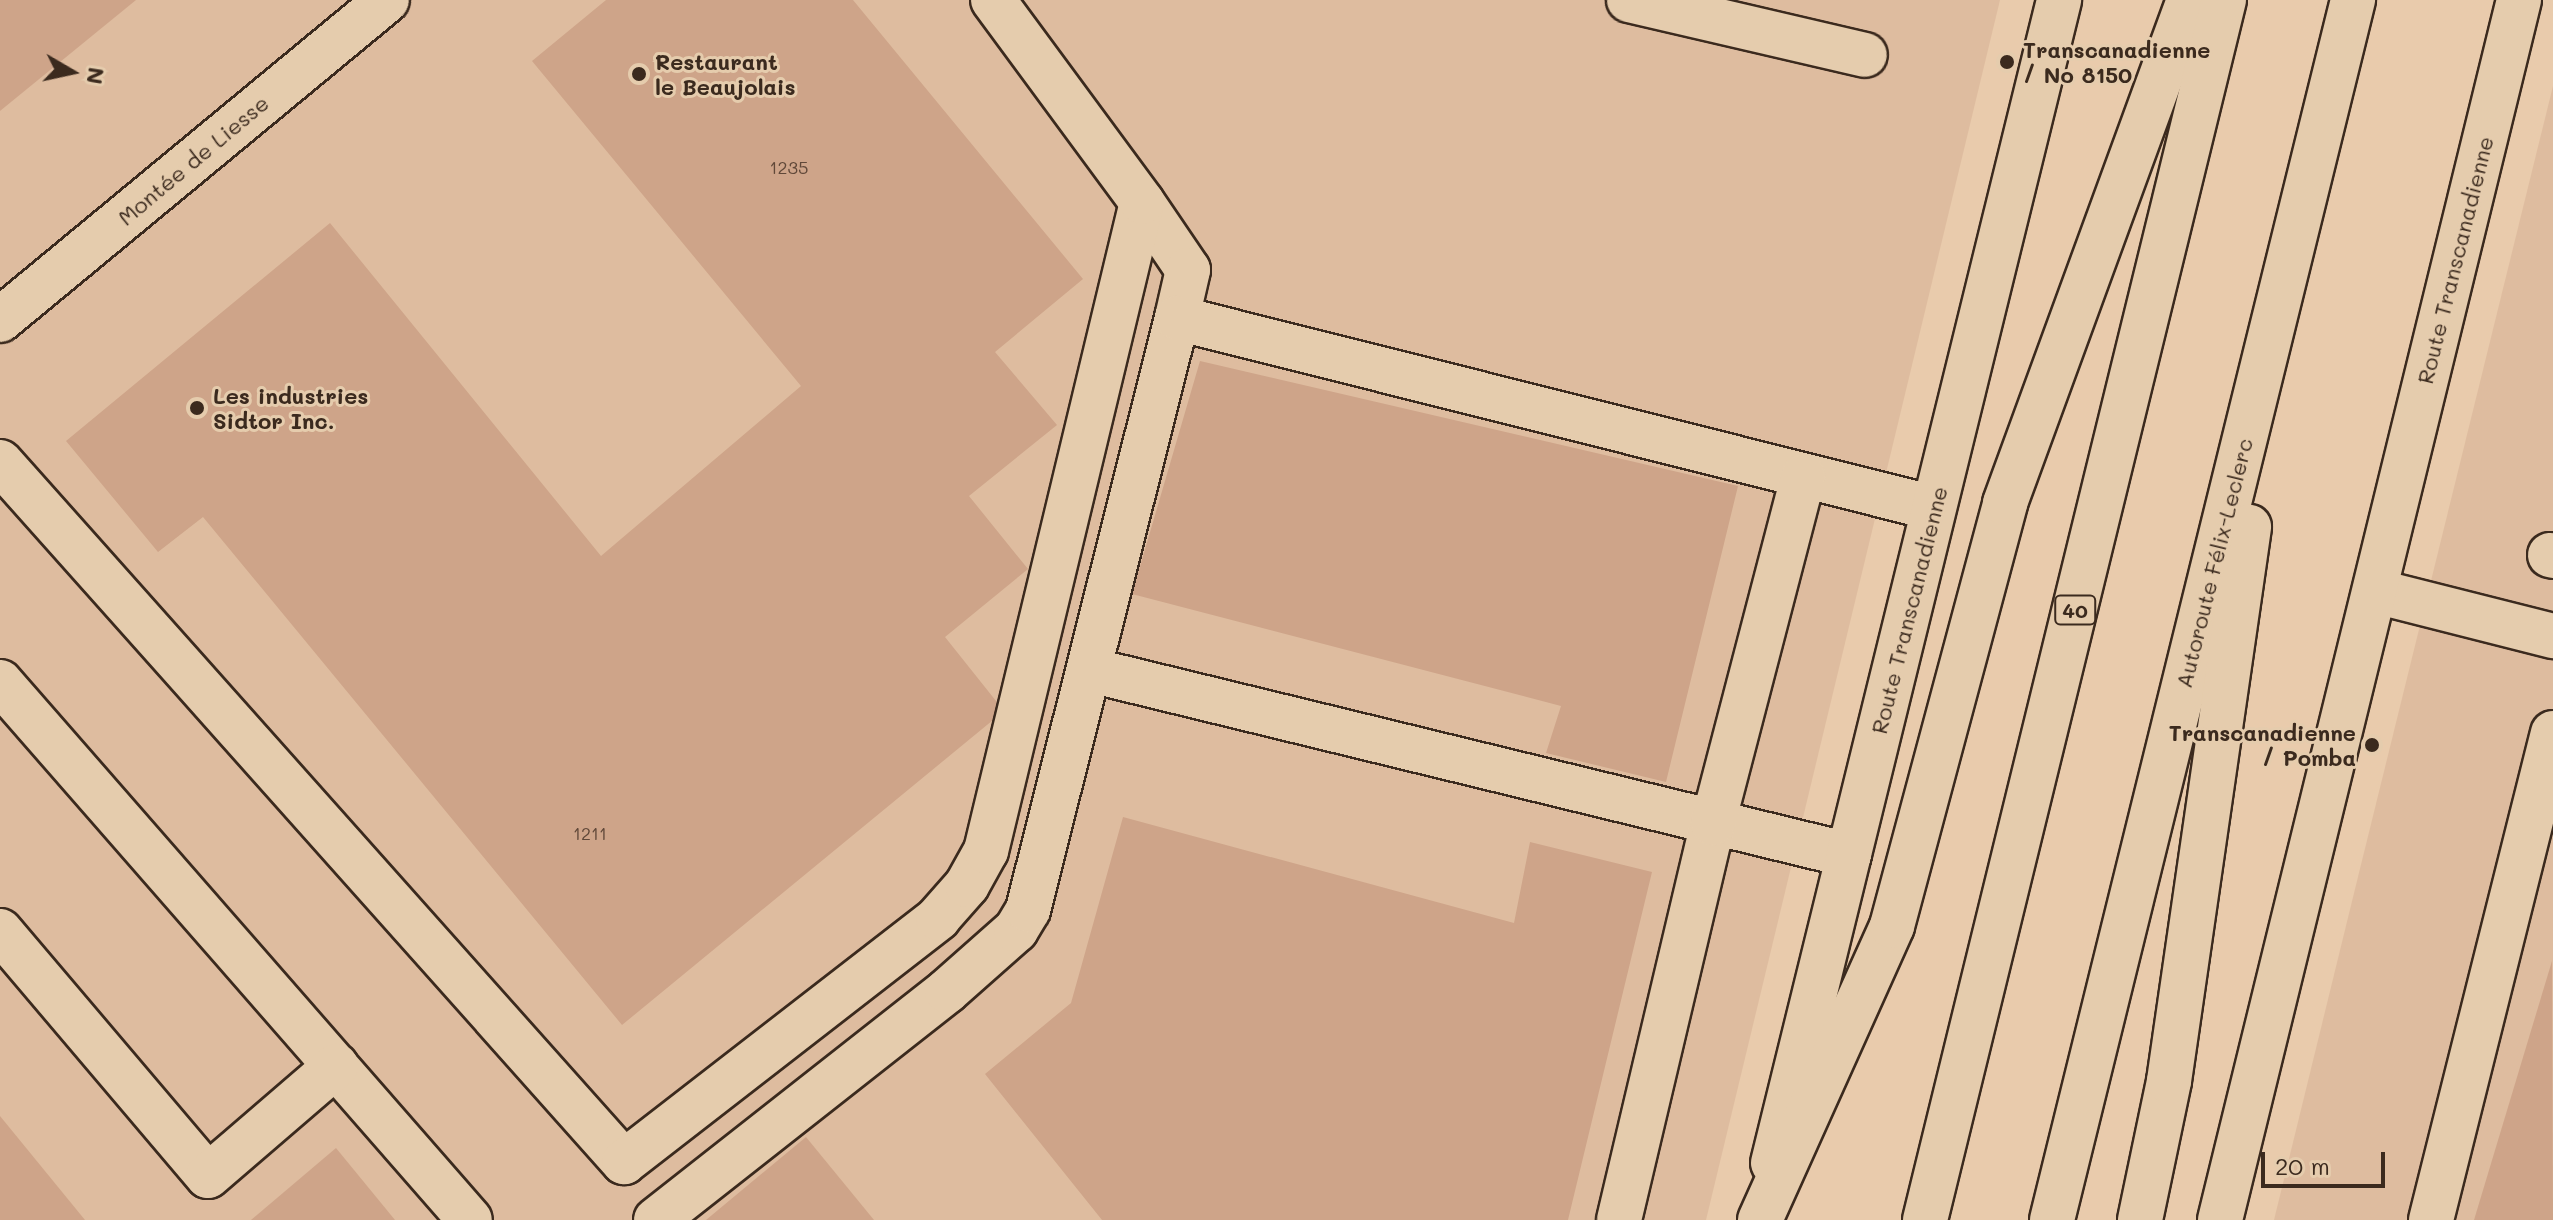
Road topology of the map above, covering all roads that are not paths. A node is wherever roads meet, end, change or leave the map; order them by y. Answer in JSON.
{"nodes":[{"id":1,"x":387,"y":0,"type":"edge"},
{"id":2,"x":993,"y":0,"type":"edge"},
{"id":3,"x":1629,"y":0,"type":"edge"},
{"id":4,"x":2059,"y":0,"type":"edge"},
{"id":5,"x":2189,"y":0,"type":"edge"},
{"id":6,"x":2224,"y":0,"type":"edge"},
{"id":7,"x":2353,"y":0,"type":"edge"},
{"id":8,"x":2519,"y":0,"type":"edge"},
{"id":9,"x":1865,"y":55,"type":"dead end"},
{"id":10,"x":1142,"y":202,"type":"junction"},
{"id":11,"x":2286,"y":272,"type":"junction"},
{"id":12,"x":1177,"y":318,"type":"junction"},
{"id":13,"x":0,"y":320,"type":"edge"},
{"id":14,"x":0,"y":462,"type":"edge"},
{"id":15,"x":1803,"y":477,"type":"junction"},
{"id":16,"x":1934,"y":508,"type":"junction"},
{"id":17,"x":2375,"y":591,"type":"junction"},
{"id":18,"x":2553,"y":636,"type":"edge"},
{"id":19,"x":1090,"y":670,"type":"junction"},
{"id":20,"x":0,"y":682,"type":"edge"},
{"id":21,"x":2553,"y":733,"type":"edge"},
{"id":22,"x":1713,"y":823,"type":"junction"},
{"id":23,"x":1849,"y":855,"type":"junction"},
{"id":24,"x":0,"y":931,"type":"edge"},
{"id":25,"x":336,"y":1066,"type":"junction"},
{"id":26,"x":2221,"y":1219,"type":"edge"},
{"id":27,"x":470,"y":1220,"type":"edge"},
{"id":28,"x":656,"y":1220,"type":"edge"},
{"id":29,"x":1619,"y":1220,"type":"edge"},
{"id":30,"x":1760,"y":1220,"type":"edge"},
{"id":31,"x":1925,"y":1220,"type":"edge"},
{"id":32,"x":2052,"y":1220,"type":"edge"},
{"id":33,"x":2140,"y":1220,"type":"edge"},
{"id":34,"x":2431,"y":1220,"type":"edge"}],
"edges":[{"from":1,"to":13,"type":"main road","name":"Montée de Liesse"},
{"from":2,"to":10,"type":"main road"},
{"from":3,"to":9,"type":"main road"},
{"from":4,"to":16,"type":"main road","name":"Route Transcanadienne"},
{"from":5,"to":30,"type":"main road"},
{"from":6,"to":31,"type":"main road","number":"40"},
{"from":7,"to":11,"type":"main road","name":"Autoroute Félix-Leclerc"},
{"from":8,"to":17,"type":"main road","name":"Route Transcanadienne"},
{"from":10,"to":12,"type":"main road"},
{"from":10,"to":14,"type":"main road"},
{"from":11,"to":32,"type":"main road","name":"Autoroute Félix-Leclerc"},
{"from":11,"to":33,"type":"main road"},
{"from":12,"to":15,"type":"main road"},
{"from":12,"to":19,"type":"main road"},
{"from":15,"to":16,"type":"main road"},
{"from":15,"to":22,"type":"main road"},
{"from":16,"to":23,"type":"main road","name":"Route Transcanadienne"},
{"from":17,"to":18,"type":"main road"},
{"from":17,"to":26,"type":"main road","name":"Route Transcanadienne"},
{"from":19,"to":22,"type":"main road"},
{"from":19,"to":28,"type":"main road"},
{"from":20,"to":25,"type":"main road"},
{"from":21,"to":34,"type":"main road"},
{"from":22,"to":23,"type":"main road"},
{"from":22,"to":29,"type":"main road"},
{"from":23,"to":30,"type":"main road","name":"Route Transcanadienne"},
{"from":24,"to":25,"type":"main road"},
{"from":25,"to":27,"type":"main road"}]}
